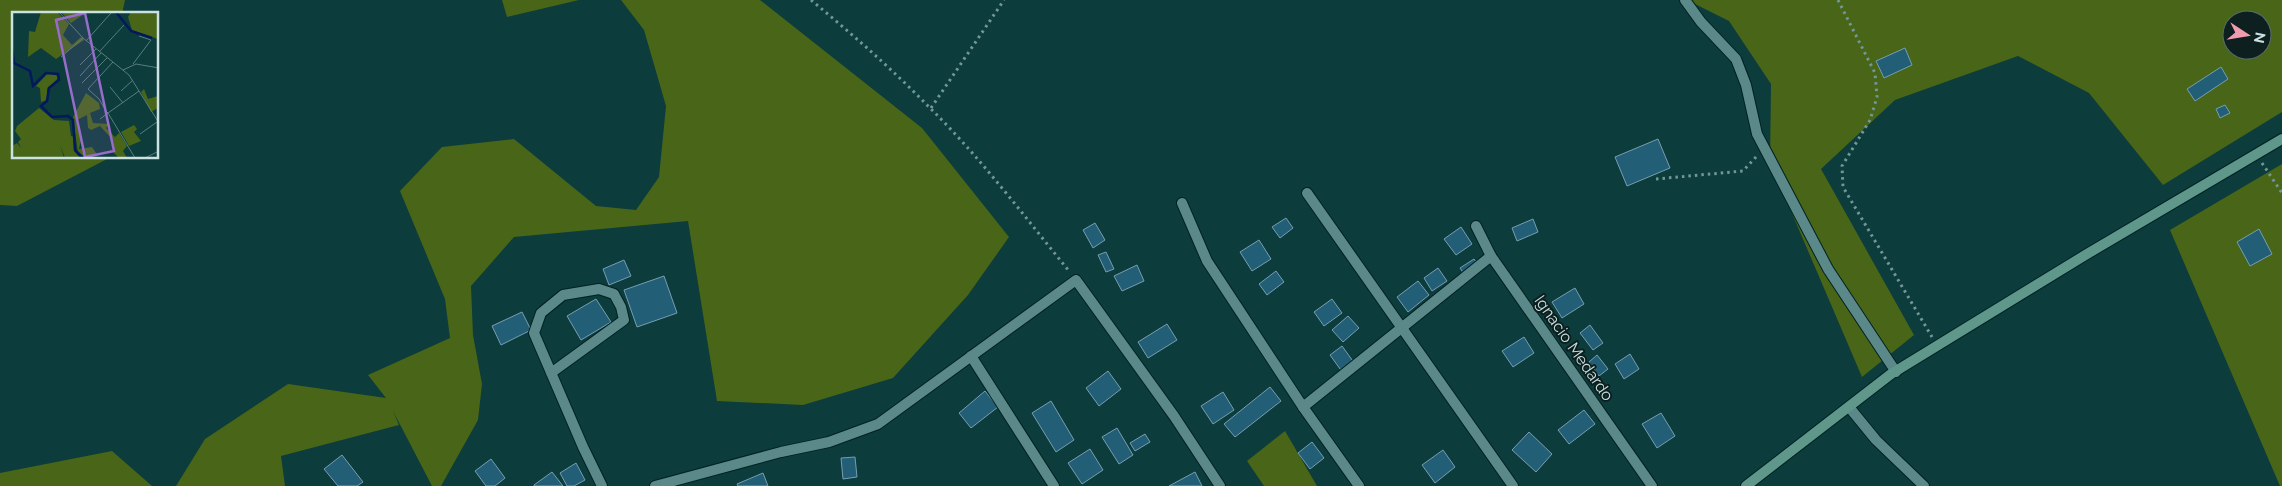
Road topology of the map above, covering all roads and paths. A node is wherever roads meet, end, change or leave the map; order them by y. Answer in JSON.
{"nodes":[{"id":1,"x":811,"y":0,"type":"edge"},
{"id":2,"x":1004,"y":0,"type":"edge"},
{"id":3,"x":1685,"y":0,"type":"edge"},
{"id":4,"x":1838,"y":0,"type":"edge"},
{"id":5,"x":931,"y":108,"type":"junction"},
{"id":6,"x":2282,"y":139,"type":"edge"},
{"id":7,"x":1764,"y":148,"type":"junction"},
{"id":8,"x":2256,"y":155,"type":"junction"},
{"id":9,"x":1656,"y":180,"type":"dead end"},
{"id":10,"x":1307,"y":193,"type":"dead end"},
{"id":11,"x":2282,"y":193,"type":"edge"},
{"id":12,"x":1182,"y":203,"type":"dead end"},
{"id":13,"x":1476,"y":226,"type":"dead end"},
{"id":14,"x":1491,"y":256,"type":"junction"},
{"id":15,"x":1076,"y":280,"type":"junction"},
{"id":16,"x":1404,"y":328,"type":"junction"},
{"id":17,"x":1937,"y":346,"type":"junction"},
{"id":18,"x":972,"y":356,"type":"junction"},
{"id":19,"x":1896,"y":372,"type":"junction"},
{"id":20,"x":551,"y":373,"type":"junction"},
{"id":21,"x":1303,"y":407,"type":"junction"},
{"id":22,"x":1848,"y":407,"type":"junction"},
{"id":23,"x":602,"y":486,"type":"edge"},
{"id":24,"x":655,"y":486,"type":"edge"},
{"id":25,"x":1054,"y":486,"type":"edge"},
{"id":26,"x":1220,"y":486,"type":"edge"},
{"id":27,"x":1359,"y":486,"type":"edge"},
{"id":28,"x":1513,"y":486,"type":"edge"},
{"id":29,"x":1652,"y":486,"type":"edge"},
{"id":30,"x":1746,"y":486,"type":"edge"},
{"id":31,"x":1924,"y":486,"type":"edge"}],
"edges":[{"from":1,"to":5,"type":"path"},
{"from":2,"to":5,"type":"path"},
{"from":3,"to":7,"type":"street"},
{"from":4,"to":17,"type":"path"},
{"from":5,"to":15,"type":"path"},
{"from":6,"to":8,"type":"street"},
{"from":7,"to":9,"type":"path"},
{"from":7,"to":19,"type":"street"},
{"from":8,"to":11,"type":"path"},
{"from":8,"to":17,"type":"street"},
{"from":10,"to":16,"type":"street"},
{"from":12,"to":21,"type":"street"},
{"from":13,"to":14,"type":"street","name":"Ignacio Medardo"},
{"from":14,"to":16,"type":"street"},
{"from":14,"to":29,"type":"street","name":"Ignacio Medardo"},
{"from":15,"to":18,"type":"street"},
{"from":15,"to":26,"type":"street"},
{"from":16,"to":21,"type":"street"},
{"from":16,"to":28,"type":"street"},
{"from":17,"to":19,"type":"street"},
{"from":18,"to":24,"type":"street"},
{"from":18,"to":25,"type":"street"},
{"from":19,"to":22,"type":"street"},
{"from":20,"to":20,"type":"street"},
{"from":20,"to":23,"type":"street"},
{"from":21,"to":27,"type":"street"},
{"from":22,"to":30,"type":"street"},
{"from":22,"to":31,"type":"street"}]}
